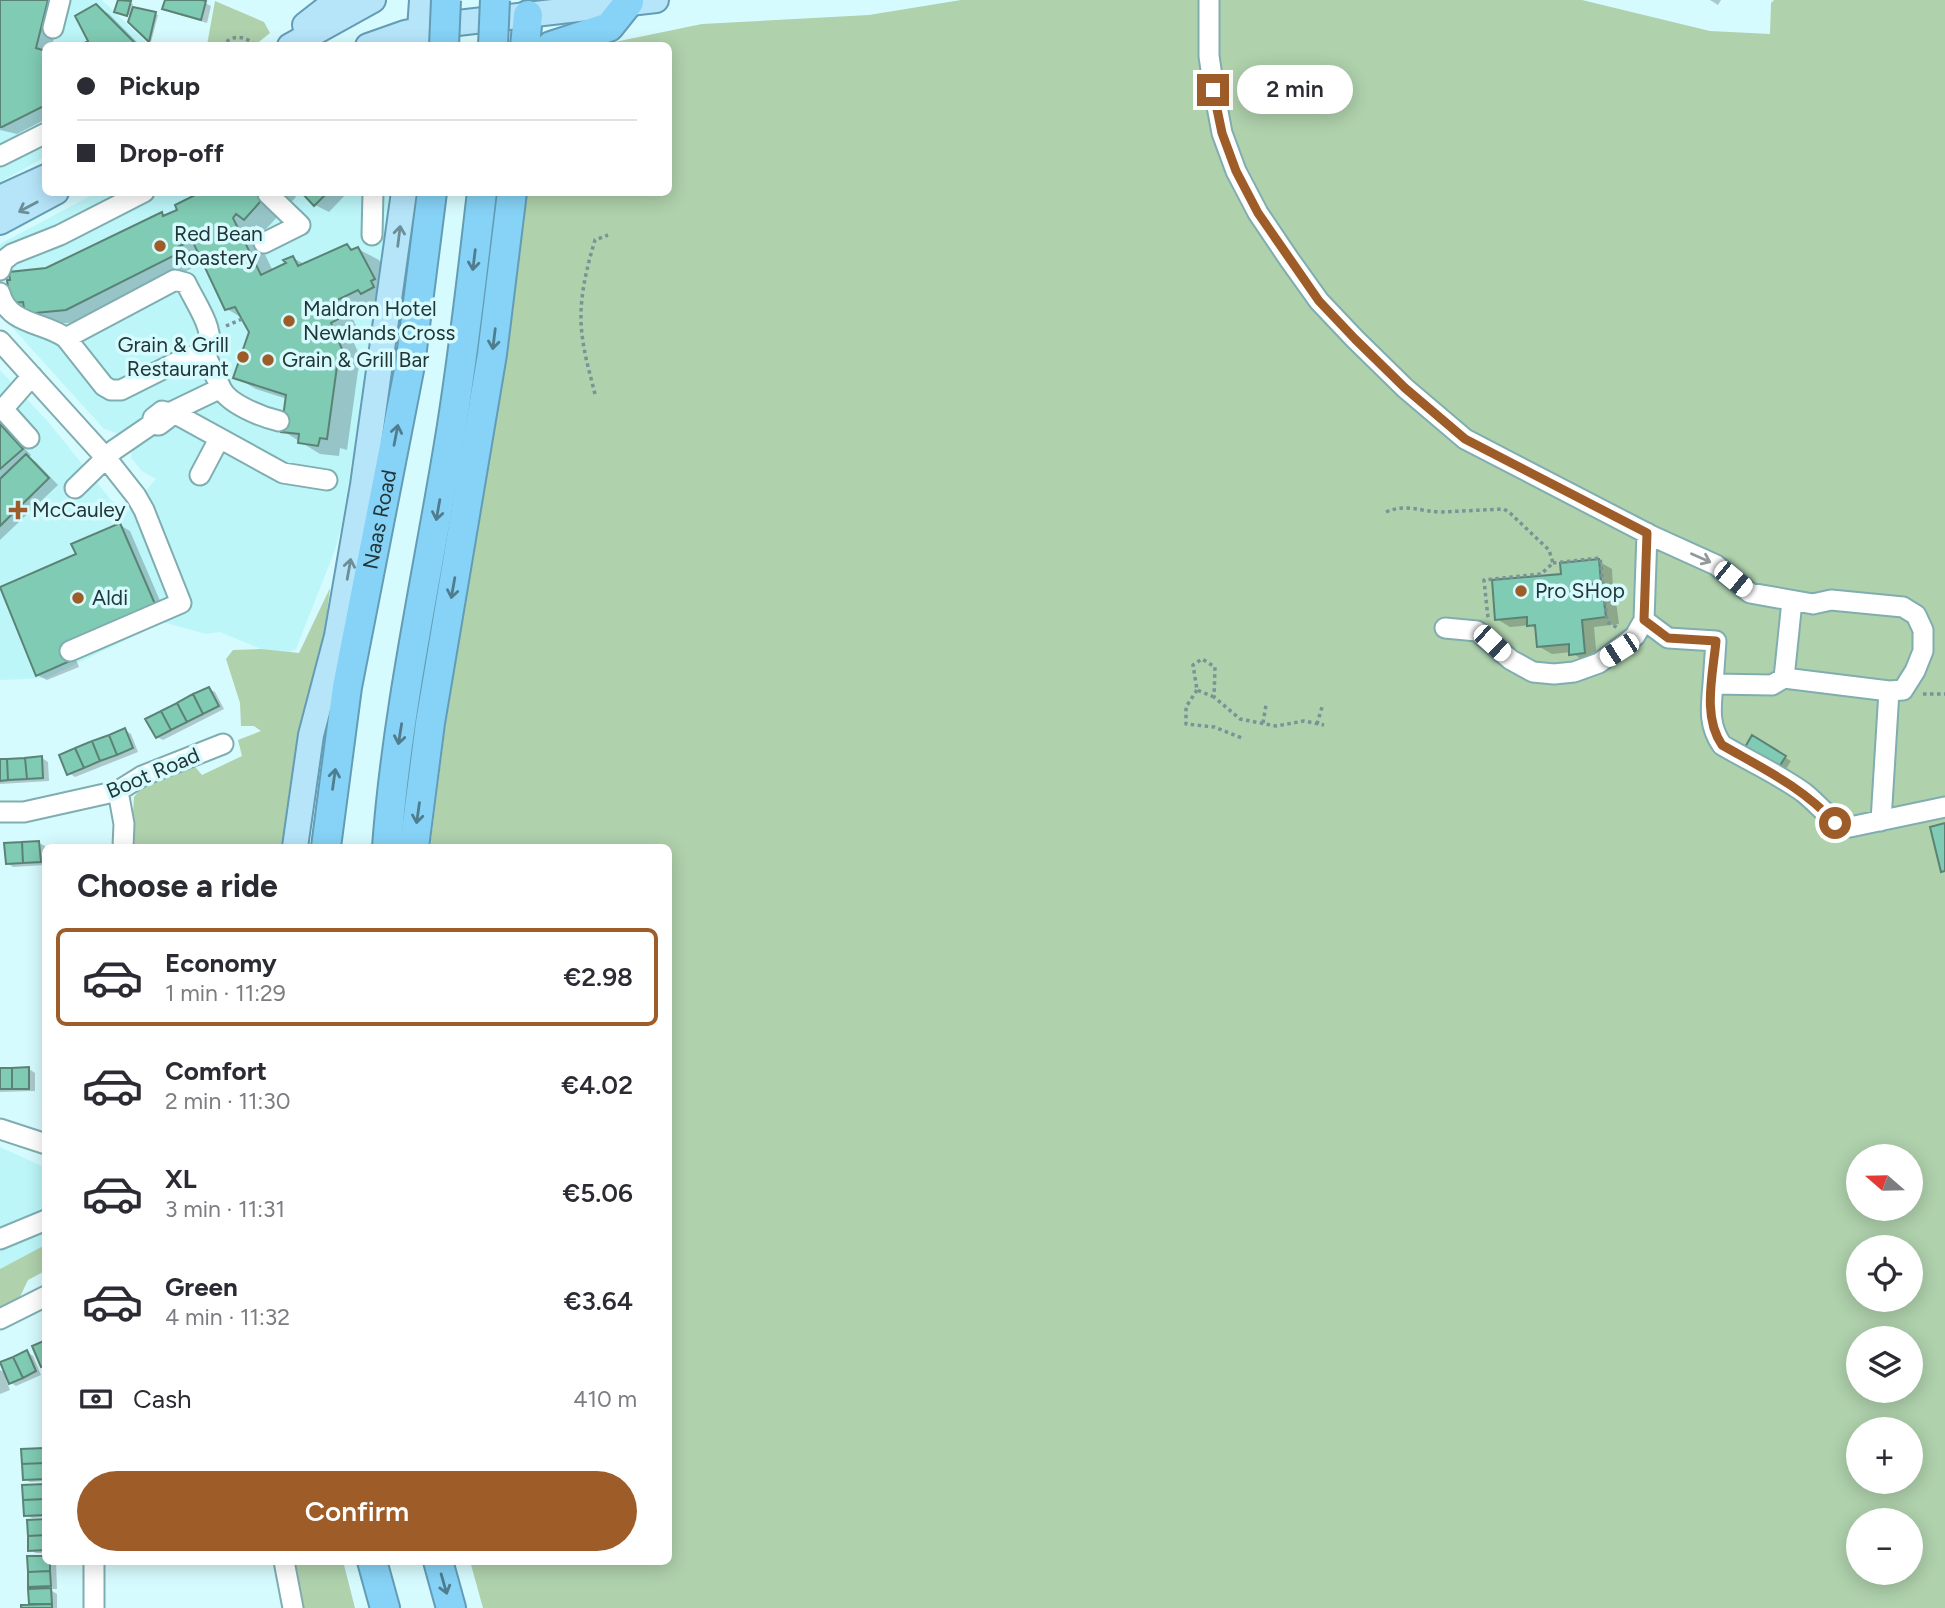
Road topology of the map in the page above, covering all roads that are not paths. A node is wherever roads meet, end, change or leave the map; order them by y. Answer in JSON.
{"nodes":[{"id":1,"x":60,"y":0,"type":"edge"},
{"id":2,"x":337,"y":0,"type":"edge"},
{"id":3,"x":373,"y":0,"type":"edge"},
{"id":4,"x":406,"y":0,"type":"edge"},
{"id":5,"x":422,"y":0,"type":"edge"},
{"id":6,"x":446,"y":0,"type":"edge"},
{"id":7,"x":495,"y":0,"type":"edge"},
{"id":8,"x":656,"y":0,"type":"edge"},
{"id":9,"x":1209,"y":0,"type":"edge"},
{"id":10,"x":629,"y":2,"type":"junction"},
{"id":11,"x":528,"y":8,"type":"edge"},
{"id":12,"x":53,"y":28,"type":"dead end"},
{"id":13,"x":412,"y":38,"type":"edge"},
{"id":14,"x":285,"y":42,"type":"edge"},
{"id":15,"x":297,"y":42,"type":"edge"},
{"id":16,"x":390,"y":42,"type":"edge"},
{"id":17,"x":444,"y":42,"type":"edge"},
{"id":18,"x":493,"y":42,"type":"edge"},
{"id":19,"x":525,"y":42,"type":"edge"},
{"id":20,"x":563,"y":42,"type":"edge"},
{"id":21,"x":42,"y":135,"type":"edge"},
{"id":22,"x":0,"y":156,"type":"edge"},
{"id":23,"x":42,"y":179,"type":"edge"},
{"id":24,"x":49,"y":196,"type":"edge"},
{"id":25,"x":136,"y":196,"type":"edge"},
{"id":26,"x":270,"y":196,"type":"edge"},
{"id":27,"x":373,"y":196,"type":"edge"},
{"id":28,"x":403,"y":196,"type":"edge"},
{"id":29,"x":431,"y":196,"type":"edge"},
{"id":30,"x":482,"y":196,"type":"edge"},
{"id":31,"x":512,"y":196,"type":"edge"},
{"id":32,"x":0,"y":198,"type":"edge"},
{"id":33,"x":0,"y":222,"type":"edge"},
{"id":34,"x":372,"y":235,"type":"dead end"},
{"id":35,"x":264,"y":243,"type":"dead end"},
{"id":36,"x":0,"y":270,"type":"edge"},
{"id":37,"x":0,"y":293,"type":"edge"},
{"id":38,"x":66,"y":338,"type":"junction"},
{"id":39,"x":1,"y":344,"type":"edge"},
{"id":40,"x":205,"y":354,"type":"junction"},
{"id":41,"x":32,"y":376,"type":"junction"},
{"id":42,"x":221,"y":388,"type":"junction"},
{"id":43,"x":171,"y":413,"type":"junction"},
{"id":44,"x":279,"y":421,"type":"dead end"},
{"id":45,"x":29,"y":438,"type":"dead end"},
{"id":46,"x":219,"y":439,"type":"junction"},
{"id":47,"x":106,"y":458,"type":"junction"},
{"id":48,"x":200,"y":475,"type":"dead end"},
{"id":49,"x":327,"y":480,"type":"dead end"},
{"id":50,"x":75,"y":488,"type":"dead end"},
{"id":51,"x":1647,"y":533,"type":"junction"},
{"id":52,"x":1792,"y":601,"type":"junction"},
{"id":53,"x":1445,"y":628,"type":"dead end"},
{"id":54,"x":1639,"y":628,"type":"junction"},
{"id":55,"x":337,"y":636,"type":"junction"},
{"id":56,"x":70,"y":651,"type":"dead end"},
{"id":57,"x":1784,"y":678,"type":"junction"},
{"id":58,"x":1713,"y":684,"type":"junction"},
{"id":59,"x":1889,"y":691,"type":"junction"},
{"id":60,"x":223,"y":744,"type":"dead end"},
{"id":61,"x":118,"y":791,"type":"junction"},
{"id":62,"x":1945,"y":807,"type":"edge"},
{"id":63,"x":0,"y":812,"type":"edge"},
{"id":64,"x":1881,"y":821,"type":"junction"},
{"id":65,"x":123,"y":844,"type":"edge"},
{"id":66,"x":295,"y":844,"type":"edge"},
{"id":67,"x":307,"y":844,"type":"edge"},
{"id":68,"x":326,"y":844,"type":"edge"},
{"id":69,"x":387,"y":844,"type":"edge"},
{"id":70,"x":414,"y":844,"type":"edge"},
{"id":71,"x":0,"y":1129,"type":"edge"},
{"id":72,"x":42,"y":1143,"type":"edge"},
{"id":73,"x":42,"y":1222,"type":"edge"},
{"id":74,"x":0,"y":1239,"type":"edge"},
{"id":75,"x":42,"y":1298,"type":"edge"},
{"id":76,"x":0,"y":1319,"type":"edge"},
{"id":77,"x":94,"y":1565,"type":"edge"},
{"id":78,"x":285,"y":1565,"type":"edge"},
{"id":79,"x":439,"y":1565,"type":"edge"},
{"id":80,"x":371,"y":1567,"type":"edge"},
{"id":81,"x":94,"y":1608,"type":"edge"},
{"id":82,"x":293,"y":1608,"type":"edge"},
{"id":83,"x":385,"y":1608,"type":"edge"},
{"id":84,"x":451,"y":1608,"type":"edge"}],
"edges":[{"from":1,"to":12,"type":"street"},
{"from":2,"to":14,"type":"main road"},
{"from":3,"to":15,"type":"main road"},
{"from":4,"to":13,"type":"main road"},
{"from":5,"to":13,"type":"main road"},
{"from":6,"to":17,"type":"highway","bridge":true},
{"from":7,"to":18,"type":"highway","bridge":true},
{"from":8,"to":10,"type":"main road"},
{"from":9,"to":51,"type":"street"},
{"from":10,"to":11,"type":"main road"},
{"from":10,"to":20,"type":"highway"},
{"from":11,"to":13,"type":"main road"},
{"from":11,"to":19,"type":"highway"},
{"from":13,"to":16,"type":"main road"},
{"from":21,"to":22,"type":"street"},
{"from":23,"to":32,"type":"main road"},
{"from":24,"to":33,"type":"main road","one_way":true},
{"from":25,"to":36,"type":"street"},
{"from":26,"to":35,"type":"street"},
{"from":27,"to":34,"type":"street"},
{"from":55,"to":28,"type":"main road","one_way":true},
{"from":68,"to":29,"type":"highway","name":"Naas Road","one_way":true},
{"from":30,"to":69,"type":"highway","one_way":true},
{"from":31,"to":70,"type":"highway","one_way":true},
{"from":37,"to":38,"type":"street"},
{"from":38,"to":40,"type":"street"},
{"from":38,"to":40,"type":"street"},
{"from":39,"to":41,"type":"street"},
{"from":40,"to":42,"type":"street"},
{"from":41,"to":45,"type":"street"},
{"from":41,"to":47,"type":"street"},
{"from":42,"to":43,"type":"street"},
{"from":42,"to":44,"type":"street"},
{"from":43,"to":46,"type":"street"},
{"from":43,"to":47,"type":"street"},
{"from":46,"to":48,"type":"street"},
{"from":46,"to":49,"type":"street"},
{"from":47,"to":50,"type":"street"},
{"from":47,"to":56,"type":"street"},
{"from":51,"to":52,"type":"street","one_way":true},
{"from":51,"to":54,"type":"street"},
{"from":52,"to":57,"type":"street"},
{"from":52,"to":59,"type":"street"},
{"from":53,"to":54,"type":"street"},
{"from":54,"to":58,"type":"street"},
{"from":55,"to":66,"type":"main road"},
{"from":55,"to":67,"type":"highway"},
{"from":57,"to":58,"type":"street"},
{"from":57,"to":59,"type":"street"},
{"from":58,"to":64,"type":"street"},
{"from":59,"to":64,"type":"street"},
{"from":60,"to":61,"type":"street","name":"Boot Road"},
{"from":61,"to":63,"type":"street","name":"Boot Road"},
{"from":61,"to":65,"type":"street"},
{"from":62,"to":64,"type":"street"},
{"from":71,"to":72,"type":"street"},
{"from":73,"to":74,"type":"street"},
{"from":75,"to":76,"type":"street"},
{"from":77,"to":81,"type":"street"},
{"from":78,"to":82,"type":"street"},
{"from":79,"to":84,"type":"highway","one_way":true},
{"from":80,"to":83,"type":"highway"}]}
